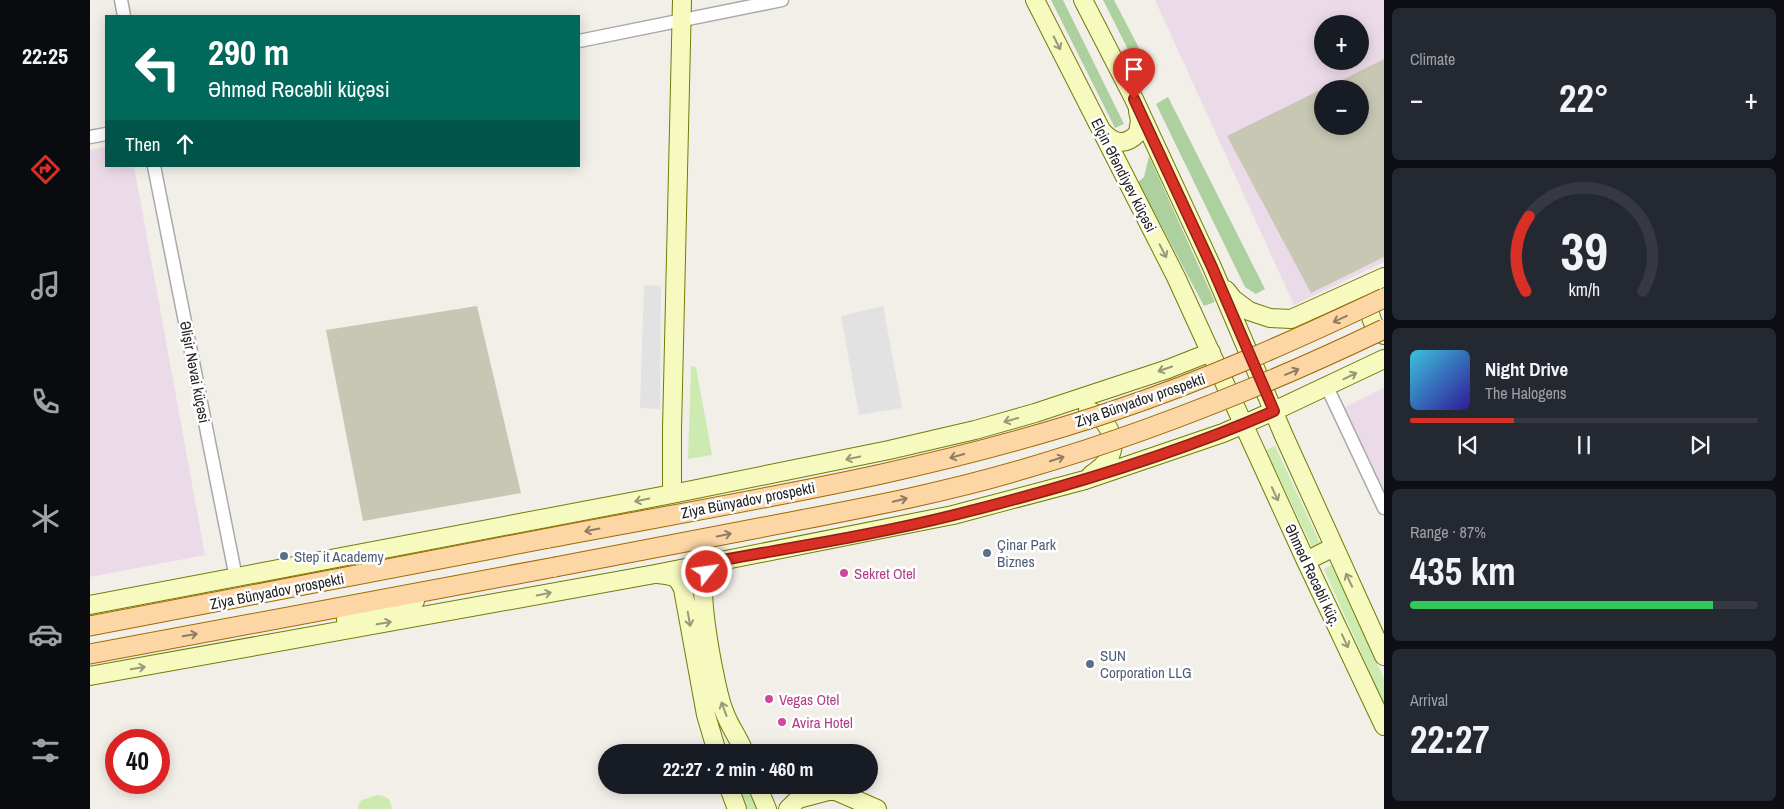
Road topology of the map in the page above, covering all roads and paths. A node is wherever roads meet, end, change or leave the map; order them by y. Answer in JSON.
{"nodes":[{"id":1,"x":121,"y":0,"type":"edge"},
{"id":2,"x":682,"y":0,"type":"edge"},
{"id":3,"x":782,"y":0,"type":"edge"},
{"id":4,"x":1035,"y":0,"type":"edge"},
{"id":5,"x":1083,"y":0,"type":"edge"},
{"id":6,"x":124,"y":15,"type":"edge"},
{"id":7,"x":682,"y":21,"type":"junction"},
{"id":8,"x":580,"y":41,"type":"edge"},
{"id":9,"x":1134,"y":99,"type":"junction"},
{"id":10,"x":1102,"y":131,"type":"junction"},
{"id":11,"x":105,"y":134,"type":"edge"},
{"id":12,"x":90,"y":137,"type":"edge"},
{"id":13,"x":154,"y":167,"type":"edge"},
{"id":14,"x":1212,"y":267,"type":"junction"},
{"id":15,"x":1384,"y":277,"type":"edge"},
{"id":16,"x":1384,"y":282,"type":"edge"},
{"id":17,"x":1384,"y":298,"type":"edge"},
{"id":18,"x":1384,"y":330,"type":"edge"},
{"id":19,"x":1384,"y":335,"type":"edge"},
{"id":20,"x":1211,"y":352,"type":"junction"},
{"id":21,"x":1384,"y":359,"type":"edge"},
{"id":22,"x":1327,"y":387,"type":"junction"},
{"id":23,"x":1048,"y":409,"type":"junction"},
{"id":24,"x":1274,"y":411,"type":"junction"},
{"id":25,"x":1244,"y":425,"type":"junction"},
{"id":26,"x":1085,"y":480,"type":"junction"},
{"id":27,"x":672,"y":494,"type":"junction"},
{"id":28,"x":1384,"y":508,"type":"edge"},
{"id":29,"x":1334,"y":547,"type":"junction"},
{"id":30,"x":488,"y":550,"type":"junction"},
{"id":31,"x":723,"y":560,"type":"junction"},
{"id":32,"x":1306,"y":561,"type":"junction"},
{"id":33,"x":655,"y":574,"type":"junction"},
{"id":34,"x":236,"y":578,"type":"junction"},
{"id":35,"x":492,"y":579,"type":"junction"},
{"id":36,"x":90,"y":605,"type":"edge"},
{"id":37,"x":90,"y":625,"type":"edge"},
{"id":38,"x":246,"y":648,"type":"junction"},
{"id":39,"x":90,"y":655,"type":"edge"},
{"id":40,"x":1384,"y":656,"type":"edge"},
{"id":41,"x":90,"y":676,"type":"edge"},
{"id":42,"x":1384,"y":726,"type":"edge"},
{"id":43,"x":715,"y":744,"type":"edge"},
{"id":44,"x":739,"y":744,"type":"edge"},
{"id":45,"x":731,"y":794,"type":"edge"},
{"id":46,"x":761,"y":794,"type":"edge"},
{"id":47,"x":810,"y":794,"type":"edge"},
{"id":48,"x":843,"y":794,"type":"edge"},
{"id":49,"x":737,"y":809,"type":"edge"},
{"id":50,"x":767,"y":809,"type":"edge"},
{"id":51,"x":788,"y":809,"type":"edge"},
{"id":52,"x":877,"y":809,"type":"edge"}],
"edges":[{"from":1,"to":6,"type":"street"},
{"from":2,"to":7,"type":"main road"},
{"from":3,"to":7,"type":"street"},
{"from":4,"to":10,"type":"main road","name":"Elçin Əfəndiyev küçəsi","one_way":true},
{"from":5,"to":9,"type":"main road"},
{"from":7,"to":8,"type":"street"},
{"from":7,"to":27,"type":"main road"},
{"from":9,"to":10,"type":"main road"},
{"from":9,"to":14,"type":"main road"},
{"from":10,"to":20,"type":"main road","name":"Elçin Əfəndiyev küçəsi","one_way":true},
{"from":11,"to":12,"type":"street"},
{"from":13,"to":34,"type":"street","name":"Əlişir Nəvai küçəsi"},
{"from":14,"to":15,"type":"main road"},
{"from":14,"to":24,"type":"main road","name":"Əhməd Rəcəbli küç."},
{"from":16,"to":19,"type":"main road"},
{"from":17,"to":30,"type":"main road","name":"Ziya Bünyadov prospekti","one_way":true,"bridge":true},
{"from":35,"to":18,"type":"main road","name":"Ziya Bünyadov prospekti","one_way":true,"bridge":true},
{"from":20,"to":23,"type":"main road","name":"Ziya Bünyadov prospekti","one_way":true},
{"from":20,"to":25,"type":"main road","name":"Elçin Əfəndiyev küçəsi"},
{"from":22,"to":21,"type":"main road","one_way":true},
{"from":22,"to":24,"type":"main road"},
{"from":22,"to":28,"type":"street"},
{"from":23,"to":26,"type":"main road"},
{"from":23,"to":27,"type":"main road","name":"Ziya Bünyadov prospekti","one_way":true},
{"from":24,"to":25,"type":"main road"},
{"from":24,"to":29,"type":"main road","name":"Əhməd Rəcəbli küç."},
{"from":25,"to":26,"type":"main road"},
{"from":25,"to":32,"type":"main road","name":"Əhməd Rəcəbli küç.","one_way":true},
{"from":26,"to":31,"type":"main road"},
{"from":27,"to":34,"type":"main road","name":"Ziya Bünyadov prospekti","one_way":true},
{"from":29,"to":32,"type":"main road"},
{"from":40,"to":29,"type":"main road","name":"Əhməd Rəcəbli küç.","one_way":true},
{"from":30,"to":34,"type":"main road"},
{"from":30,"to":37,"type":"main road","name":"Ziya Bünyadov prospekti"},
{"from":31,"to":33,"type":"main road"},
{"from":44,"to":31,"type":"main road","one_way":true},
{"from":32,"to":42,"type":"main road","name":"Əhməd Rəcəbli küç.","one_way":true},
{"from":38,"to":33,"type":"main road","one_way":true},
{"from":33,"to":43,"type":"main road","one_way":true},
{"from":34,"to":36,"type":"main road","name":"Ziya Bünyadov prospekti"},
{"from":34,"to":37,"type":"main road"},
{"from":35,"to":38,"type":"main road"},
{"from":39,"to":35,"type":"main road","name":"Ziya Bünyadov prospekti","one_way":true},
{"from":38,"to":39,"type":"main road"},
{"from":41,"to":38,"type":"main road","one_way":true},
{"from":45,"to":49,"type":"main road"},
{"from":46,"to":50,"type":"main road"},
{"from":47,"to":51,"type":"main road"},
{"from":48,"to":52,"type":"main road"}]}
